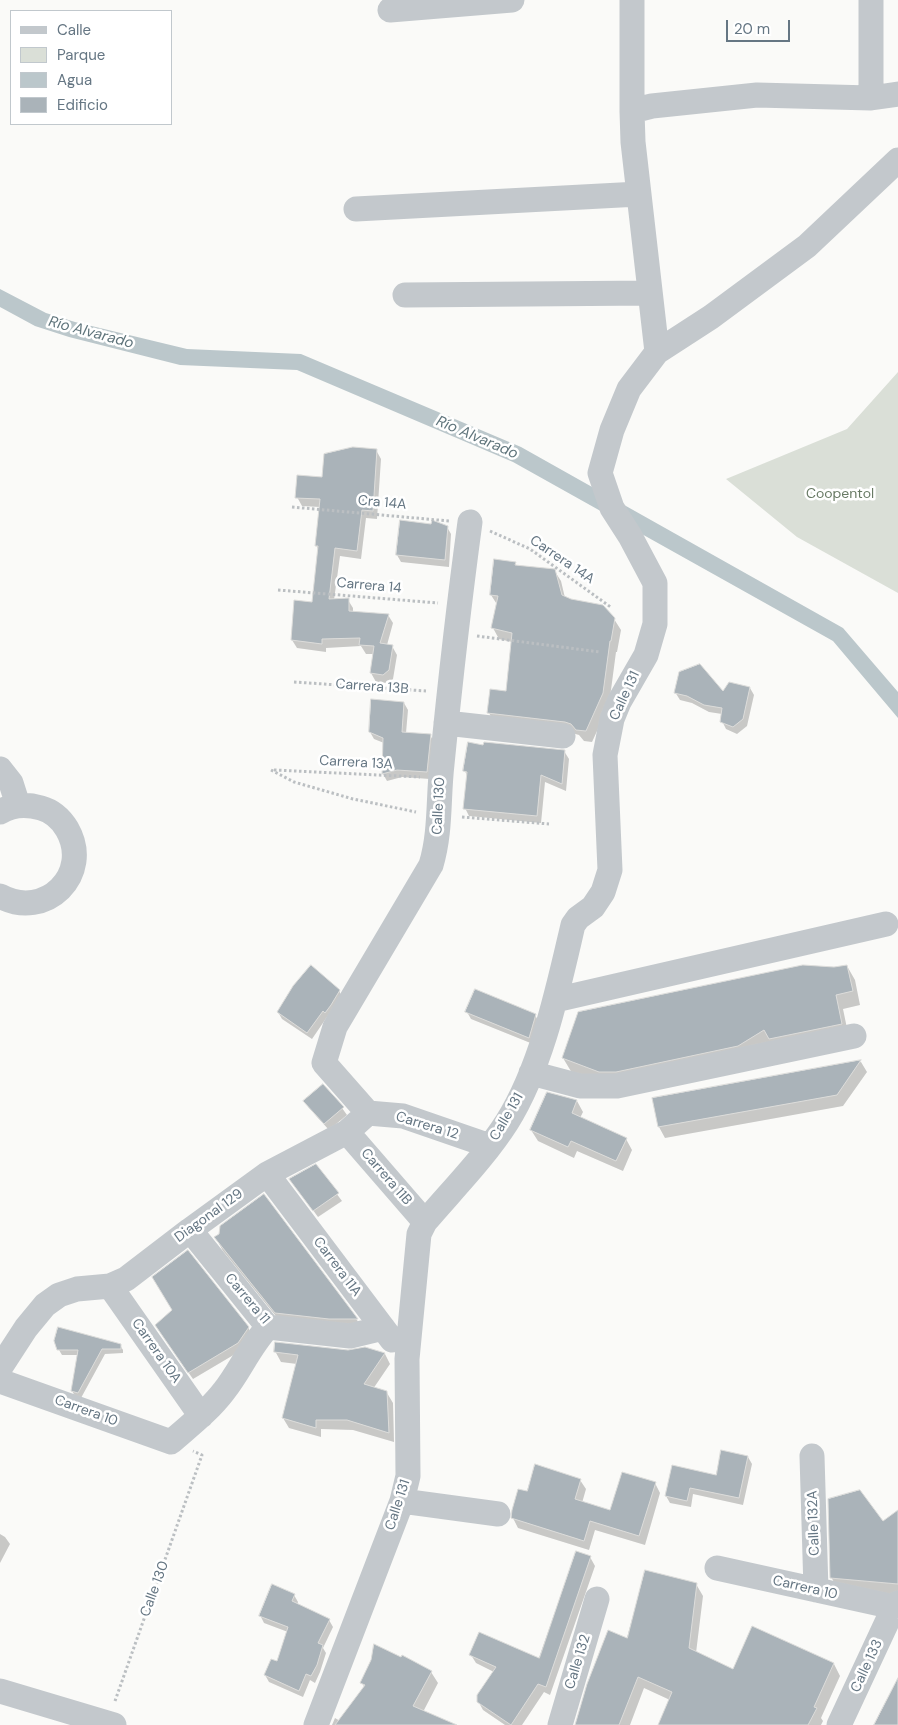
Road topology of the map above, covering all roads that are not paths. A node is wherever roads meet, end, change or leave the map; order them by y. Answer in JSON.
{"nodes":[{"id":1,"x":512,"y":0,"type":"edge"},
{"id":2,"x":632,"y":0,"type":"edge"},
{"id":3,"x":871,"y":0,"type":"edge"},
{"id":4,"x":390,"y":10,"type":"dead end"},
{"id":5,"x":898,"y":94,"type":"edge"},
{"id":6,"x":870,"y":98,"type":"junction"},
{"id":7,"x":632,"y":111,"type":"junction"},
{"id":8,"x":898,"y":160,"type":"edge"},
{"id":9,"x":639,"y":194,"type":"junction"},
{"id":10,"x":356,"y":209,"type":"dead end"},
{"id":11,"x":650,"y":293,"type":"junction"},
{"id":12,"x":405,"y":295,"type":"dead end"},
{"id":13,"x":657,"y":352,"type":"junction"},
{"id":14,"x":470,"y":522,"type":"road end"},
{"id":15,"x":446,"y":722,"type":"junction"},
{"id":16,"x":563,"y":736,"type":"dead end"},
{"id":17,"x":0,"y":769,"type":"edge"},
{"id":18,"x":9,"y":809,"type":"edge"},
{"id":19,"x":0,"y":896,"type":"edge"},
{"id":20,"x":886,"y":924,"type":"dead end"},
{"id":21,"x":555,"y":1000,"type":"junction"},
{"id":22,"x":854,"y":1036,"type":"dead end"},
{"id":23,"x":532,"y":1073,"type":"junction"},
{"id":24,"x":368,"y":1113,"type":"junction"},
{"id":25,"x":347,"y":1132,"type":"junction"},
{"id":26,"x":490,"y":1146,"type":"junction"},
{"id":27,"x":267,"y":1174,"type":"junction"},
{"id":28,"x":425,"y":1222,"type":"junction"},
{"id":29,"x":190,"y":1230,"type":"junction"},
{"id":30,"x":110,"y":1286,"type":"junction"},
{"id":31,"x":268,"y":1327,"type":"junction"},
{"id":32,"x":382,"y":1328,"type":"junction"},
{"id":33,"x":407,"y":1359,"type":"junction"},
{"id":34,"x":0,"y":1368,"type":"edge"},
{"id":35,"x":0,"y":1381,"type":"edge"},
{"id":36,"x":201,"y":1416,"type":"junction"},
{"id":37,"x":812,"y":1456,"type":"dead end"},
{"id":38,"x":402,"y":1502,"type":"junction"},
{"id":39,"x":498,"y":1514,"type":"dead end"},
{"id":40,"x":717,"y":1568,"type":"dead end"},
{"id":41,"x":816,"y":1590,"type":"junction"},
{"id":42,"x":597,"y":1600,"type":"dead end"},
{"id":43,"x":896,"y":1605,"type":"edge"},
{"id":44,"x":0,"y":1691,"type":"edge"},
{"id":45,"x":111,"y":1724,"type":"edge"},
{"id":46,"x":316,"y":1725,"type":"edge"},
{"id":47,"x":560,"y":1725,"type":"edge"},
{"id":48,"x":840,"y":1725,"type":"edge"}],
"edges":[{"from":1,"to":4,"type":"street"},
{"from":2,"to":7,"type":"street"},
{"from":3,"to":6,"type":"street"},
{"from":5,"to":6,"type":"street"},
{"from":6,"to":7,"type":"street"},
{"from":7,"to":9,"type":"street"},
{"from":8,"to":13,"type":"street","name":"Calle 131"},
{"from":9,"to":10,"type":"street"},
{"from":9,"to":11,"type":"street"},
{"from":11,"to":12,"type":"street"},
{"from":11,"to":13,"type":"street"},
{"from":13,"to":21,"type":"street","name":"Calle 131"},
{"from":14,"to":15,"type":"street","name":"Calle 130"},
{"from":15,"to":16,"type":"street"},
{"from":15,"to":24,"type":"street","name":"Calle 130"},
{"from":17,"to":18,"type":"street"},
{"from":18,"to":19,"type":"street"},
{"from":20,"to":21,"type":"street"},
{"from":21,"to":23,"type":"street","name":"Calle 131"},
{"from":22,"to":23,"type":"street"},
{"from":23,"to":26,"type":"street","name":"Calle 131"},
{"from":24,"to":25,"type":"street","name":"Diagonal 129"},
{"from":24,"to":26,"type":"street","name":"Carrera 12"},
{"from":25,"to":27,"type":"street","name":"Diagonal 129"},
{"from":25,"to":28,"type":"street","name":"Carrera 11B"},
{"from":26,"to":28,"type":"street","name":"Calle 131"},
{"from":27,"to":29,"type":"street","name":"Diagonal 129"},
{"from":27,"to":32,"type":"street","name":"Carrera 11A"},
{"from":28,"to":33,"type":"street","name":"Calle 131"},
{"from":29,"to":30,"type":"street","name":"Diagonal 129"},
{"from":29,"to":31,"type":"street","name":"Carrera 11"},
{"from":30,"to":34,"type":"street","name":"Diagonal 129"},
{"from":30,"to":36,"type":"street","name":"Carrera 10A"},
{"from":31,"to":32,"type":"street","name":"Carrera 11"},
{"from":31,"to":36,"type":"street"},
{"from":32,"to":33,"type":"street","name":"Carrera 11A"},
{"from":33,"to":38,"type":"street","name":"Calle 131"},
{"from":35,"to":36,"type":"street","name":"Carrera 10"},
{"from":37,"to":41,"type":"street","name":"Calle 132A"},
{"from":38,"to":39,"type":"street"},
{"from":38,"to":46,"type":"street","name":"Calle 131"},
{"from":40,"to":41,"type":"street","name":"Carrera 10"},
{"from":41,"to":43,"type":"street","name":"Carrera 10"},
{"from":42,"to":47,"type":"street","name":"Calle 132"},
{"from":43,"to":48,"type":"street","name":"Calle 133"},
{"from":44,"to":45,"type":"street"}]}
